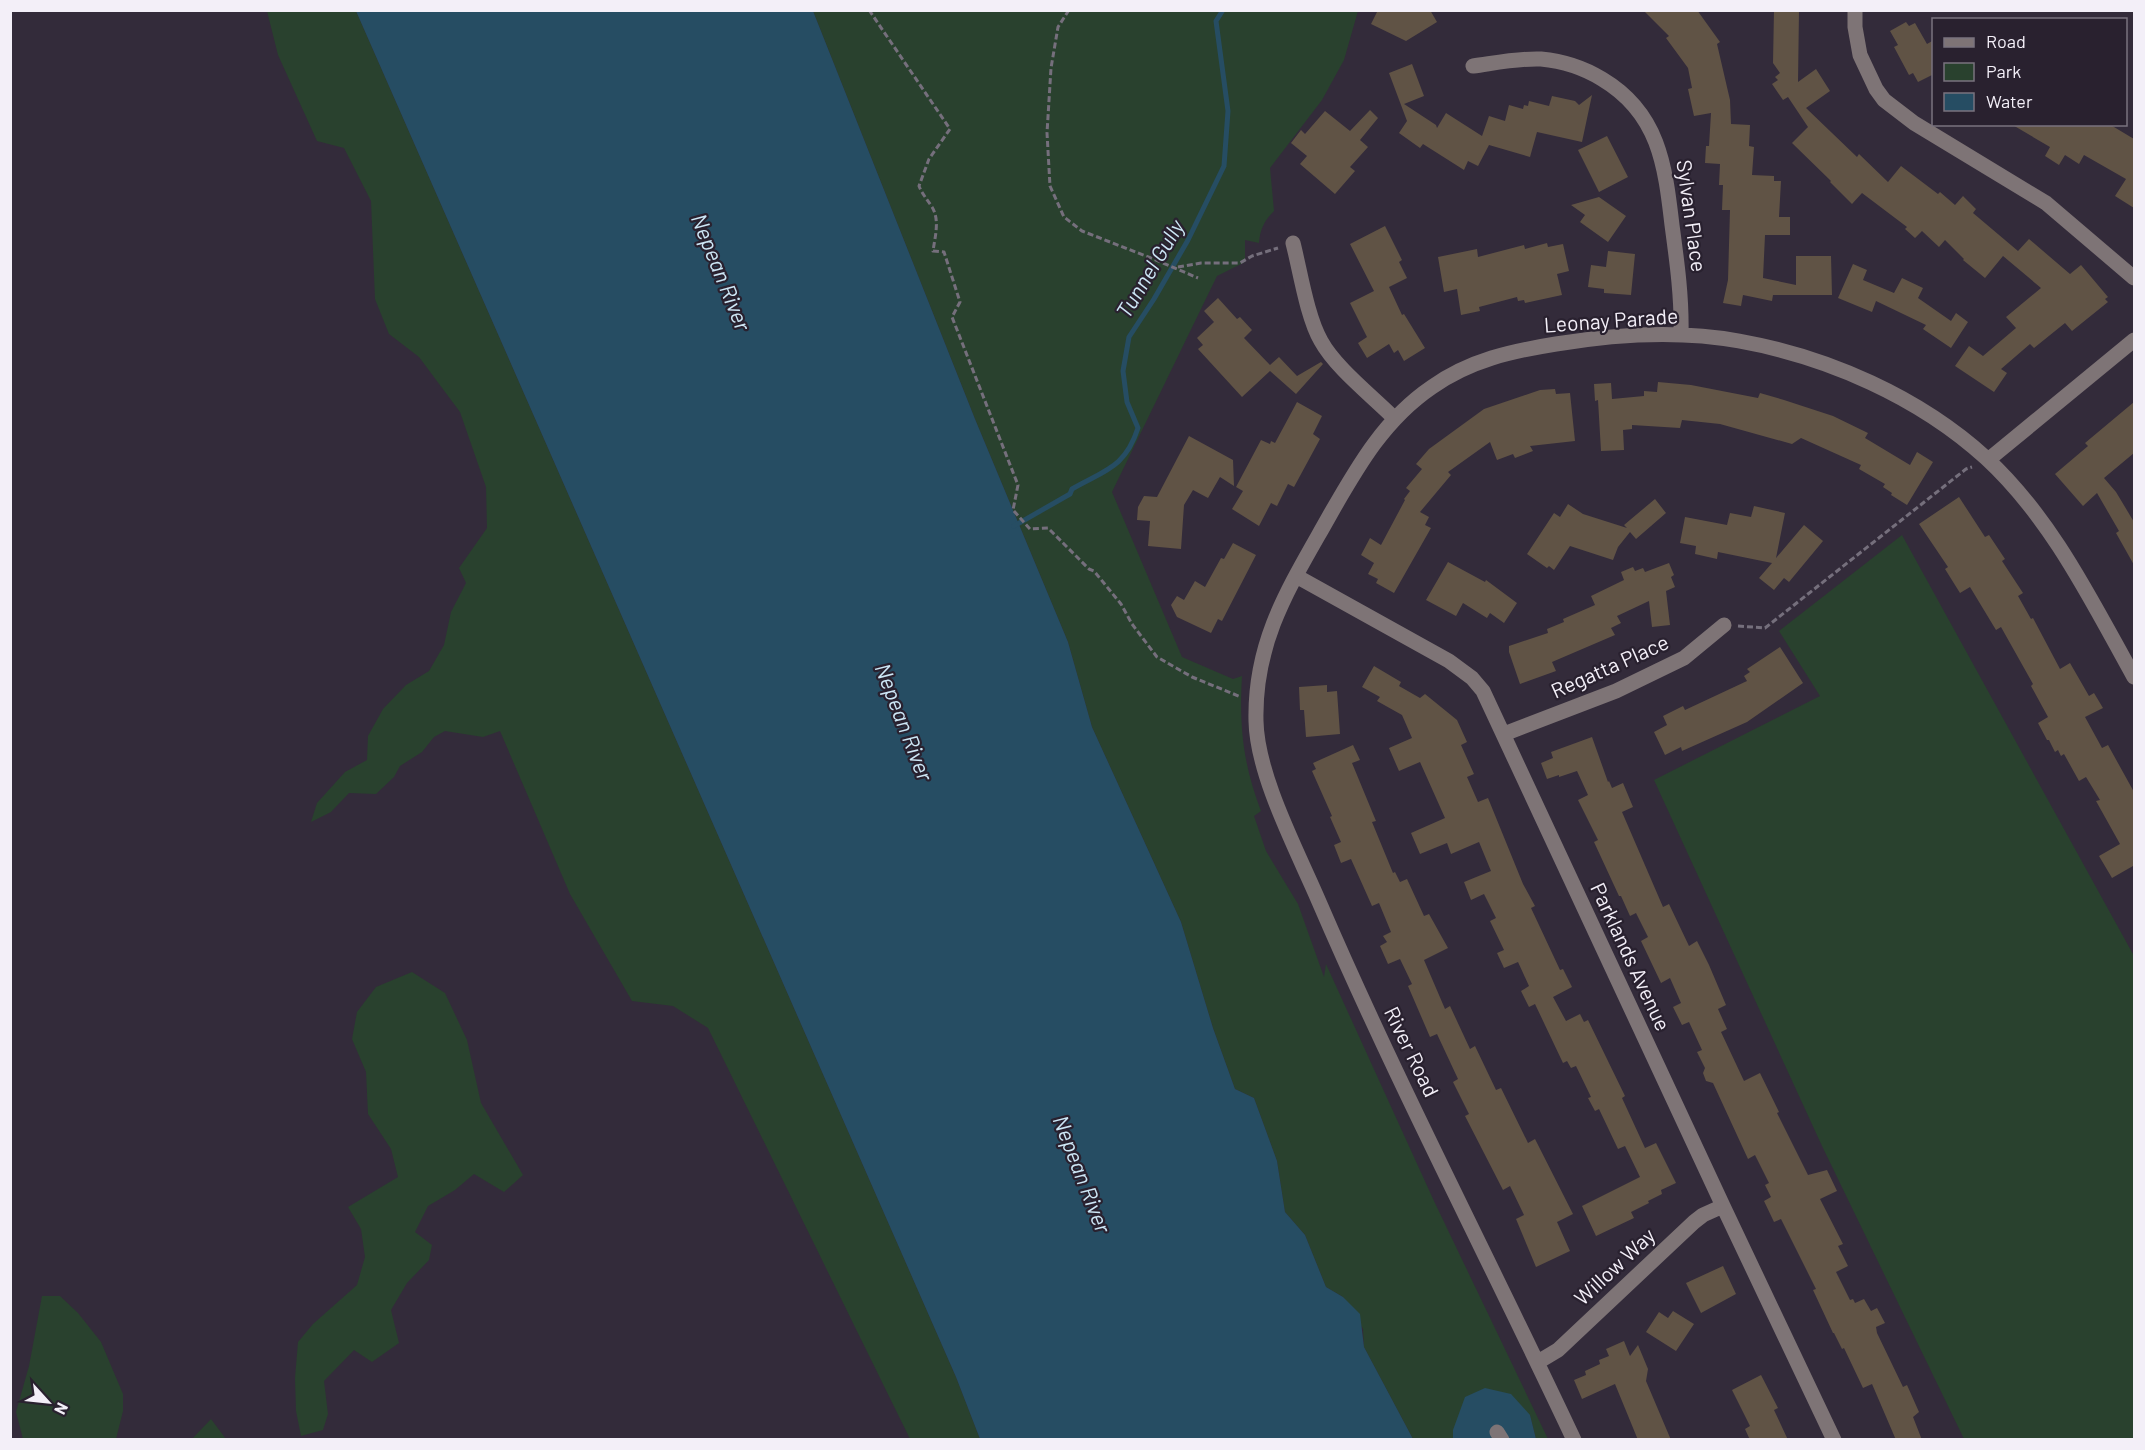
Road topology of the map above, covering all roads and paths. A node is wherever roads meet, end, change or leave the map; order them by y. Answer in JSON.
{"nodes":[{"id":1,"x":869,"y":10,"type":"edge"},
{"id":2,"x":1069,"y":10,"type":"edge"},
{"id":3,"x":1855,"y":10,"type":"edge"},
{"id":4,"x":1473,"y":66,"type":"dead end"},
{"id":5,"x":1293,"y":243,"type":"joint"},
{"id":6,"x":1176,"y":268,"type":"junction"},
{"id":7,"x":1198,"y":278,"type":"dead end"},
{"id":8,"x":2134,"y":278,"type":"edge"},
{"id":9,"x":1681,"y":335,"type":"junction"},
{"id":10,"x":2134,"y":340,"type":"edge"},
{"id":11,"x":1394,"y":418,"type":"junction"},
{"id":12,"x":1988,"y":460,"type":"junction"},
{"id":13,"x":1296,"y":576,"type":"junction"},
{"id":14,"x":1724,"y":625,"type":"joint"},
{"id":15,"x":1259,"y":669,"type":"joint"},
{"id":16,"x":2134,"y":677,"type":"edge"},
{"id":17,"x":1241,"y":697,"type":"dead end"},
{"id":18,"x":1504,"y":734,"type":"junction"},
{"id":19,"x":1723,"y":1206,"type":"junction"},
{"id":20,"x":1538,"y":1362,"type":"junction"},
{"id":21,"x":1574,"y":1440,"type":"edge"},
{"id":22,"x":1834,"y":1440,"type":"edge"}],
"edges":[{"from":1,"to":17,"type":"path"},
{"from":2,"to":6,"type":"path"},
{"from":3,"to":8,"type":"street"},
{"from":4,"to":9,"type":"street","name":"Sylvan Place"},
{"from":5,"to":6,"type":"path"},
{"from":5,"to":11,"type":"street"},
{"from":6,"to":7,"type":"path"},
{"from":9,"to":11,"type":"street","name":"Leonay Parade"},
{"from":9,"to":12,"type":"street","name":"Leonay Parade"},
{"from":10,"to":12,"type":"street"},
{"from":11,"to":13,"type":"street","name":"Leonay Parade"},
{"from":12,"to":14,"type":"path"},
{"from":12,"to":16,"type":"street","name":"Leonay Parade"},
{"from":13,"to":15,"type":"street","name":"Leonay Parade"},
{"from":13,"to":18,"type":"street","name":"Parklands Avenue"},
{"from":14,"to":18,"type":"street","name":"Regatta Place"},
{"from":15,"to":20,"type":"street","name":"River Road"},
{"from":18,"to":19,"type":"street","name":"Parklands Avenue"},
{"from":19,"to":20,"type":"street","name":"Willow Way"},
{"from":19,"to":22,"type":"street","name":"Parklands Avenue"},
{"from":20,"to":21,"type":"street","name":"River Road"}]}
